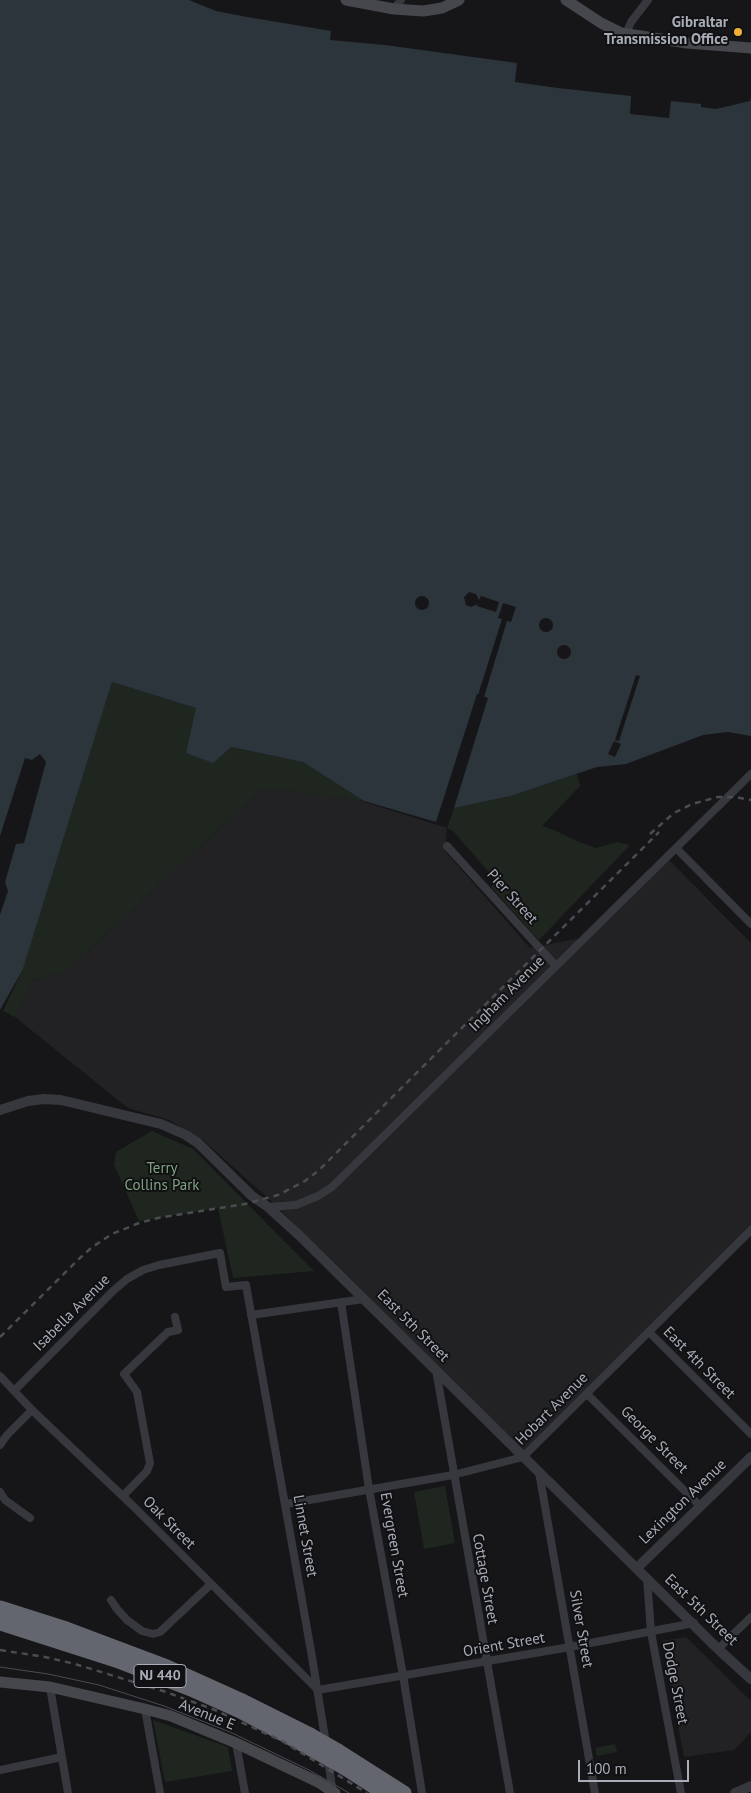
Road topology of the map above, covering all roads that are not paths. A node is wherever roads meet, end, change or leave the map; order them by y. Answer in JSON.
{"nodes":[{"id":1,"x":346,"y":0,"type":"edge"},
{"id":2,"x":459,"y":0,"type":"edge"},
{"id":3,"x":566,"y":0,"type":"edge"},
{"id":4,"x":648,"y":0,"type":"edge"},
{"id":5,"x":398,"y":4,"type":"edge"},
{"id":6,"x":626,"y":34,"type":"junction"},
{"id":7,"x":751,"y":48,"type":"edge"},
{"id":8,"x":751,"y":774,"type":"edge"},
{"id":9,"x":447,"y":846,"type":"dead end"},
{"id":10,"x":676,"y":848,"type":"junction"},
{"id":11,"x":751,"y":924,"type":"edge"},
{"id":12,"x":556,"y":966,"type":"junction"},
{"id":13,"x":0,"y":1110,"type":"edge"},
{"id":14,"x":268,"y":1207,"type":"junction"},
{"id":15,"x":751,"y":1230,"type":"edge"},
{"id":16,"x":246,"y":1285,"type":"joint"},
{"id":17,"x":364,"y":1298,"type":"junction"},
{"id":18,"x":341,"y":1302,"type":"junction"},
{"id":19,"x":251,"y":1315,"type":"junction"},
{"id":20,"x":175,"y":1316,"type":"dead end"},
{"id":21,"x":649,"y":1332,"type":"junction"},
{"id":22,"x":436,"y":1370,"type":"junction"},
{"id":23,"x":0,"y":1376,"type":"edge"},
{"id":24,"x":14,"y":1390,"type":"junction"},
{"id":25,"x":587,"y":1394,"type":"junction"},
{"id":26,"x":32,"y":1410,"type":"junction"},
{"id":27,"x":751,"y":1434,"type":"edge"},
{"id":28,"x":0,"y":1445,"type":"edge"},
{"id":29,"x":524,"y":1457,"type":"junction"},
{"id":30,"x":751,"y":1457,"type":"edge"},
{"id":31,"x":538,"y":1471,"type":"junction"},
{"id":32,"x":453,"y":1474,"type":"junction"},
{"id":33,"x":369,"y":1489,"type":"junction"},
{"id":34,"x":0,"y":1492,"type":"edge"},
{"id":35,"x":123,"y":1496,"type":"junction"},
{"id":36,"x":286,"y":1504,"type":"junction"},
{"id":37,"x":700,"y":1506,"type":"junction"},
{"id":38,"x":30,"y":1518,"type":"dead end"},
{"id":39,"x":637,"y":1568,"type":"junction"},
{"id":40,"x":647,"y":1578,"type":"junction"},
{"id":41,"x":211,"y":1584,"type":"junction"},
{"id":42,"x":111,"y":1600,"type":"dead end"},
{"id":43,"x":0,"y":1608,"type":"edge"},
{"id":44,"x":751,"y":1617,"type":"edge"},
{"id":45,"x":0,"y":1623,"type":"edge"},
{"id":46,"x":694,"y":1623,"type":"junction"},
{"id":47,"x":651,"y":1632,"type":"junction"},
{"id":48,"x":570,"y":1647,"type":"junction"},
{"id":49,"x":718,"y":1649,"type":"junction"},
{"id":50,"x":486,"y":1662,"type":"junction"},
{"id":51,"x":403,"y":1675,"type":"junction"},
{"id":52,"x":751,"y":1679,"type":"edge"},
{"id":53,"x":0,"y":1682,"type":"edge"},
{"id":54,"x":50,"y":1687,"type":"junction"},
{"id":55,"x":318,"y":1690,"type":"junction"},
{"id":56,"x":145,"y":1708,"type":"junction"},
{"id":57,"x":236,"y":1742,"type":"junction"},
{"id":58,"x":311,"y":1742,"type":"junction"},
{"id":59,"x":62,"y":1758,"type":"junction"},
{"id":60,"x":0,"y":1770,"type":"edge"},
{"id":61,"x":751,"y":1786,"type":"edge"},
{"id":62,"x":68,"y":1793,"type":"edge"},
{"id":63,"x":160,"y":1793,"type":"edge"},
{"id":64,"x":245,"y":1793,"type":"edge"},
{"id":65,"x":334,"y":1793,"type":"edge"},
{"id":66,"x":384,"y":1793,"type":"edge"},
{"id":67,"x":404,"y":1793,"type":"edge"},
{"id":68,"x":422,"y":1793,"type":"edge"},
{"id":69,"x":510,"y":1793,"type":"edge"},
{"id":70,"x":595,"y":1793,"type":"edge"},
{"id":71,"x":681,"y":1793,"type":"edge"},
{"id":72,"x":736,"y":1793,"type":"edge"}],
"edges":[{"from":1,"to":5,"type":"main road"},
{"from":2,"to":5,"type":"main road"},
{"from":3,"to":6,"type":"main road"},
{"from":4,"to":6,"type":"street"},
{"from":6,"to":7,"type":"main road"},
{"from":8,"to":10,"type":"street","name":"Ingham Avenue"},
{"from":9,"to":12,"type":"street","name":"Pier Street"},
{"from":10,"to":11,"type":"street"},
{"from":10,"to":12,"type":"street","name":"Ingham Avenue"},
{"from":12,"to":14,"type":"street","name":"Ingham Avenue"},
{"from":13,"to":14,"type":"street","name":"East 5th Street"},
{"from":14,"to":17,"type":"street","name":"East 5th Street"},
{"from":15,"to":21,"type":"street","name":"Hobart Avenue"},
{"from":16,"to":19,"type":"street","name":"Linnet Street"},
{"from":16,"to":24,"type":"street","name":"Isabella Avenue"},
{"from":17,"to":18,"type":"street"},
{"from":17,"to":22,"type":"street","name":"East 5th Street"},
{"from":18,"to":19,"type":"street"},
{"from":18,"to":33,"type":"street","name":"Evergreen Street"},
{"from":19,"to":36,"type":"street","name":"Linnet Street"},
{"from":20,"to":35,"type":"street"},
{"from":21,"to":25,"type":"street","name":"Hobart Avenue"},
{"from":21,"to":27,"type":"street","name":"East 4th Street"},
{"from":22,"to":29,"type":"street","name":"East 5th Street"},
{"from":22,"to":32,"type":"street","name":"Cottage Street"},
{"from":23,"to":24,"type":"street","name":"Oak Street"},
{"from":24,"to":26,"type":"street","name":"Oak Street"},
{"from":25,"to":29,"type":"street","name":"Hobart Avenue"},
{"from":25,"to":37,"type":"street","name":"George Street"},
{"from":26,"to":28,"type":"street"},
{"from":26,"to":35,"type":"street","name":"Oak Street"},
{"from":29,"to":31,"type":"street","name":"East 5th Street"},
{"from":29,"to":32,"type":"street","name":"Hobart Avenue"},
{"from":30,"to":37,"type":"street","name":"Lexington Avenue"},
{"from":31,"to":39,"type":"street","name":"East 5th Street"},
{"from":31,"to":48,"type":"street","name":"Silver Street"},
{"from":32,"to":33,"type":"street","name":"Hobart Avenue"},
{"from":32,"to":50,"type":"street","name":"Cottage Street"},
{"from":33,"to":36,"type":"street","name":"Hobart Avenue"},
{"from":33,"to":51,"type":"street","name":"Evergreen Street"},
{"from":34,"to":38,"type":"street"},
{"from":35,"to":41,"type":"street","name":"Oak Street"},
{"from":36,"to":55,"type":"street","name":"Linnet Street"},
{"from":37,"to":39,"type":"street","name":"Lexington Avenue"},
{"from":39,"to":40,"type":"street","name":"East 5th Street"},
{"from":40,"to":46,"type":"street","name":"East 5th Street"},
{"from":40,"to":47,"type":"street","name":"Dodge Street"},
{"from":41,"to":42,"type":"street"},
{"from":41,"to":55,"type":"street","name":"Oak Street"},
{"from":43,"to":58,"type":"highway","number":"NJ 440"},
{"from":44,"to":49,"type":"street"},
{"from":45,"to":58,"type":"highway","number":"NJ 440"},
{"from":46,"to":47,"type":"street","name":"Orient Street"},
{"from":46,"to":49,"type":"street","name":"East 5th Street"},
{"from":47,"to":48,"type":"street","name":"Orient Street"},
{"from":47,"to":71,"type":"street","name":"Dodge Street"},
{"from":48,"to":50,"type":"street","name":"Orient Street"},
{"from":48,"to":70,"type":"street","name":"Silver Street"},
{"from":49,"to":52,"type":"street","name":"East 5th Street"},
{"from":50,"to":51,"type":"street","name":"Orient Street"},
{"from":50,"to":69,"type":"street","name":"Cottage Street"},
{"from":51,"to":55,"type":"street","name":"Orient Street"},
{"from":51,"to":68,"type":"street","name":"Evergreen Street"},
{"from":53,"to":54,"type":"main road","name":"Avenue E"},
{"from":54,"to":56,"type":"main road","name":"Avenue E"},
{"from":54,"to":59,"type":"street"},
{"from":55,"to":65,"type":"street","name":"Linnet Street"},
{"from":56,"to":57,"type":"main road","name":"Avenue E"},
{"from":56,"to":63,"type":"street"},
{"from":57,"to":64,"type":"street"},
{"from":57,"to":65,"type":"main road","name":"Avenue E"},
{"from":58,"to":66,"type":"highway","number":"NJ 440","bridge":true},
{"from":58,"to":67,"type":"highway","number":"NJ 440","bridge":true},
{"from":59,"to":60,"type":"street"},
{"from":59,"to":62,"type":"street"},
{"from":61,"to":72,"type":"street"}]}
